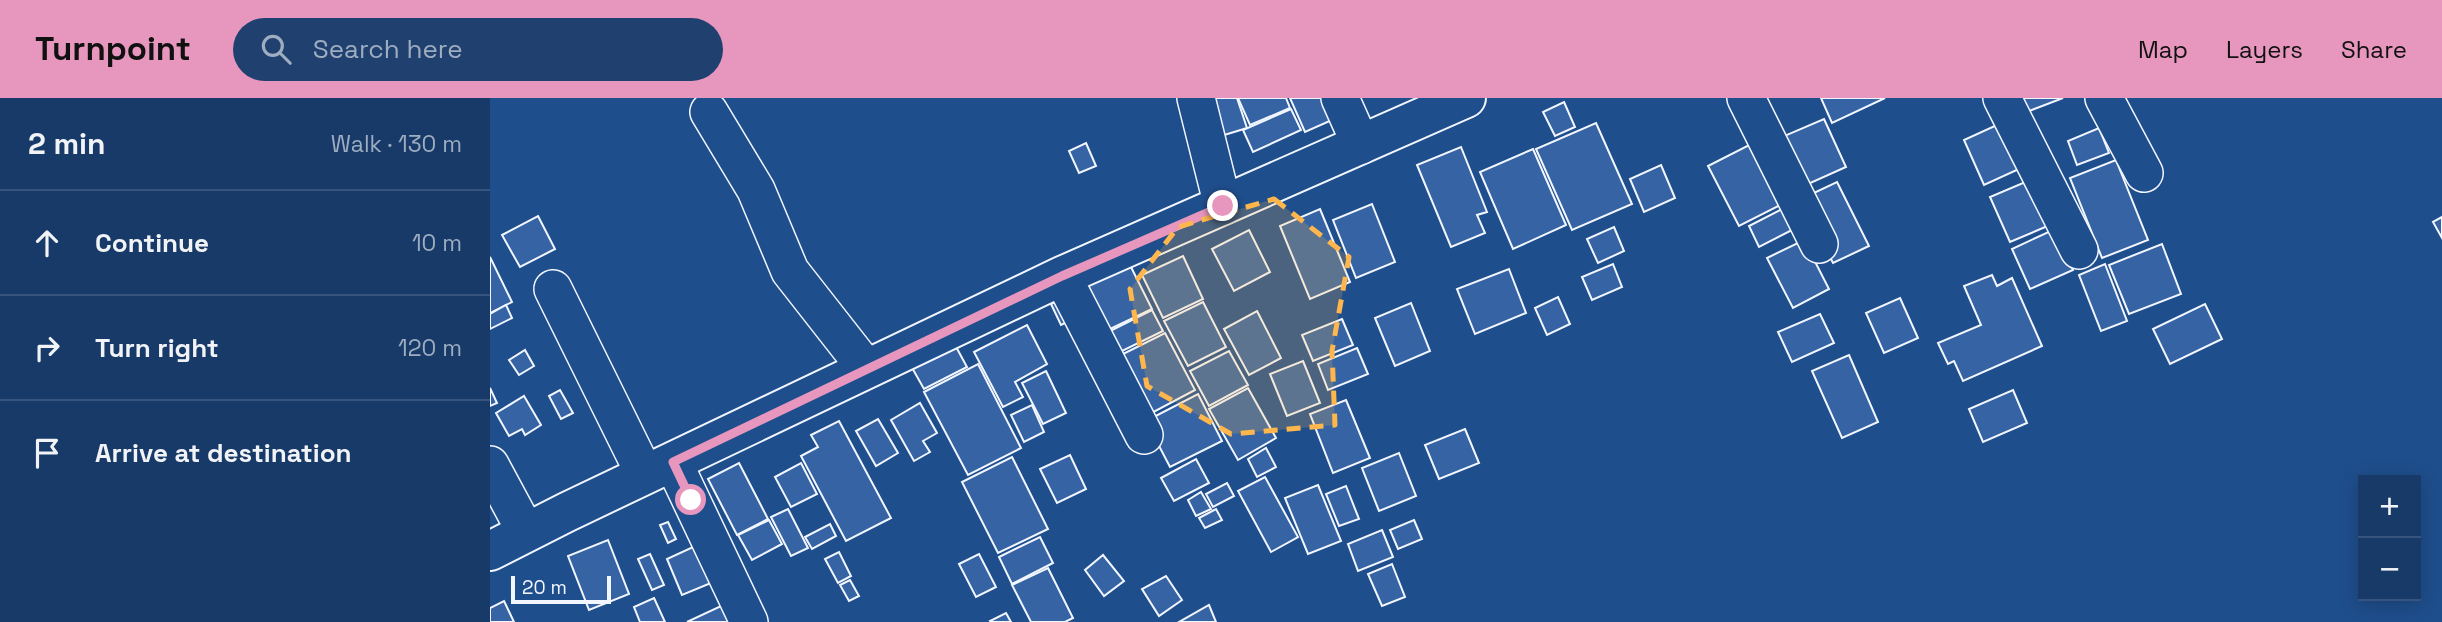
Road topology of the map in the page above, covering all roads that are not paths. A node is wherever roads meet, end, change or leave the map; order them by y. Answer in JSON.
{"nodes":[{"id":1,"x":1196,"y":98,"type":"edge"},
{"id":2,"x":1340,"y":98,"type":"edge"},
{"id":3,"x":1466,"y":98,"type":"edge"},
{"id":4,"x":1746,"y":98,"type":"edge"},
{"id":5,"x":2002,"y":98,"type":"edge"},
{"id":6,"x":2104,"y":98,"type":"edge"},
{"id":7,"x":709,"y":112,"type":"dead end"},
{"id":8,"x":1361,"y":145,"type":"junction"},
{"id":9,"x":2144,"y":173,"type":"dead end"},
{"id":10,"x":1223,"y":206,"type":"junction"},
{"id":11,"x":1819,"y":244,"type":"dead end"},
{"id":12,"x":2079,"y":250,"type":"dead end"},
{"id":13,"x":1062,"y":276,"type":"junction"},
{"id":14,"x":554,"y":289,"type":"dead end"},
{"id":15,"x":866,"y":368,"type":"junction"},
{"id":16,"x":1144,"y":435,"type":"dead end"},
{"id":17,"x":490,"y":465,"type":"edge"},
{"id":18,"x":659,"y":469,"type":"junction"},
{"id":19,"x":526,"y":532,"type":"junction"},
{"id":20,"x":490,"y":551,"type":"edge"},
{"id":21,"x":749,"y":622,"type":"edge"}],
"edges":[{"from":1,"to":10,"type":"street"},
{"from":2,"to":8,"type":"street"},
{"from":3,"to":8,"type":"main road"},
{"from":4,"to":11,"type":"street"},
{"from":5,"to":12,"type":"street"},
{"from":6,"to":9,"type":"street"},
{"from":7,"to":15,"type":"street"},
{"from":8,"to":10,"type":"main road"},
{"from":10,"to":13,"type":"main road"},
{"from":13,"to":15,"type":"main road"},
{"from":13,"to":16,"type":"street"},
{"from":14,"to":18,"type":"street"},
{"from":15,"to":18,"type":"main road"},
{"from":17,"to":19,"type":"street"},
{"from":18,"to":19,"type":"main road"},
{"from":18,"to":21,"type":"street"},
{"from":19,"to":20,"type":"main road"}]}
